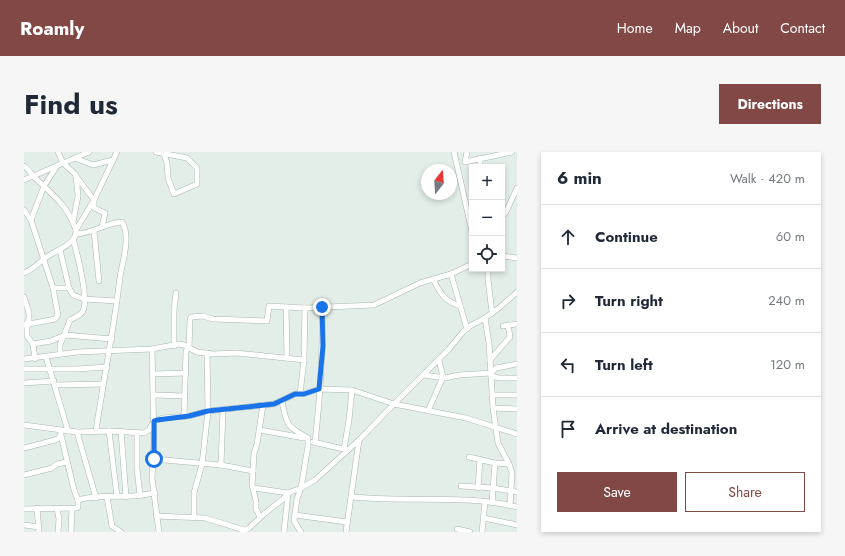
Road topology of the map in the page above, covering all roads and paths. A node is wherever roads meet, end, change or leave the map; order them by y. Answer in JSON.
{"nodes":[{"id":1,"x":58,"y":152,"type":"edge"},
{"id":2,"x":89,"y":152,"type":"edge"},
{"id":3,"x":117,"y":152,"type":"edge"},
{"id":4,"x":156,"y":152,"type":"edge"},
{"id":5,"x":454,"y":152,"type":"edge"},
{"id":6,"x":467,"y":152,"type":"edge"},
{"id":7,"x":512,"y":152,"type":"edge"},
{"id":8,"x":500,"y":153,"type":"edge"},
{"id":9,"x":164,"y":154,"type":"junction"},
{"id":10,"x":75,"y":158,"type":"junction"},
{"id":11,"x":480,"y":158,"type":"junction"},
{"id":12,"x":113,"y":160,"type":"junction"},
{"id":13,"x":465,"y":162,"type":"junction"},
{"id":14,"x":64,"y":163,"type":"junction"},
{"id":15,"x":480,"y":164,"type":"edge"},
{"id":16,"x":24,"y":166,"type":"edge"},
{"id":17,"x":57,"y":166,"type":"junction"},
{"id":18,"x":459,"y":169,"type":"junction"},
{"id":19,"x":76,"y":175,"type":"junction"},
{"id":20,"x":33,"y":176,"type":"junction"},
{"id":21,"x":24,"y":180,"type":"edge"},
{"id":22,"x":44,"y":186,"type":"junction"},
{"id":23,"x":517,"y":188,"type":"edge"},
{"id":24,"x":94,"y":200,"type":"junction"},
{"id":25,"x":24,"y":210,"type":"edge"},
{"id":26,"x":505,"y":213,"type":"edge"},
{"id":27,"x":469,"y":217,"type":"edge"},
{"id":28,"x":31,"y":220,"type":"junction"},
{"id":29,"x":73,"y":222,"type":"junction"},
{"id":30,"x":102,"y":227,"type":"junction"},
{"id":31,"x":94,"y":231,"type":"junction"},
{"id":32,"x":76,"y":234,"type":"junction"},
{"id":33,"x":60,"y":250,"type":"junction"},
{"id":34,"x":505,"y":256,"type":"edge"},
{"id":35,"x":517,"y":258,"type":"edge"},
{"id":36,"x":44,"y":260,"type":"junction"},
{"id":37,"x":469,"y":266,"type":"edge"},
{"id":38,"x":488,"y":272,"type":"edge"},
{"id":39,"x":24,"y":273,"type":"edge"},
{"id":40,"x":452,"y":274,"type":"junction"},
{"id":41,"x":433,"y":279,"type":"junction"},
{"id":42,"x":99,"y":281,"type":"dead end"},
{"id":43,"x":53,"y":288,"type":"junction"},
{"id":44,"x":69,"y":288,"type":"junction"},
{"id":45,"x":517,"y":292,"type":"edge"},
{"id":46,"x":176,"y":293,"type":"dead end"},
{"id":47,"x":24,"y":297,"type":"edge"},
{"id":48,"x":84,"y":299,"type":"junction"},
{"id":49,"x":117,"y":301,"type":"junction"},
{"id":50,"x":460,"y":306,"type":"junction"},
{"id":51,"x":286,"y":307,"type":"junction"},
{"id":52,"x":322,"y":307,"type":"junction"},
{"id":53,"x":305,"y":308,"type":"junction"},
{"id":54,"x":492,"y":313,"type":"junction"},
{"id":55,"x":485,"y":318,"type":"junction"},
{"id":56,"x":26,"y":324,"type":"edge"},
{"id":57,"x":517,"y":324,"type":"edge"},
{"id":58,"x":467,"y":329,"type":"junction"},
{"id":59,"x":65,"y":335,"type":"junction"},
{"id":60,"x":112,"y":339,"type":"junction"},
{"id":61,"x":32,"y":344,"type":"junction"},
{"id":62,"x":174,"y":346,"type":"junction"},
{"id":63,"x":189,"y":347,"type":"junction"},
{"id":64,"x":110,"y":350,"type":"junction"},
{"id":65,"x":152,"y":350,"type":"junction"},
{"id":66,"x":207,"y":353,"type":"junction"},
{"id":67,"x":60,"y":354,"type":"junction"},
{"id":68,"x":46,"y":357,"type":"junction"},
{"id":69,"x":35,"y":358,"type":"junction"},
{"id":70,"x":287,"y":358,"type":"junction"},
{"id":71,"x":24,"y":359,"type":"edge"},
{"id":72,"x":304,"y":360,"type":"junction"},
{"id":73,"x":439,"y":360,"type":"junction"},
{"id":74,"x":490,"y":360,"type":"junction"},
{"id":75,"x":517,"y":364,"type":"edge"},
{"id":76,"x":107,"y":367,"type":"junction"},
{"id":77,"x":50,"y":368,"type":"junction"},
{"id":78,"x":24,"y":370,"type":"edge"},
{"id":79,"x":186,"y":373,"type":"junction"},
{"id":80,"x":154,"y":374,"type":"junction"},
{"id":81,"x":491,"y":374,"type":"junction"},
{"id":82,"x":424,"y":375,"type":"junction"},
{"id":83,"x":443,"y":377,"type":"junction"},
{"id":84,"x":517,"y":378,"type":"edge"},
{"id":85,"x":24,"y":383,"type":"edge"},
{"id":86,"x":54,"y":383,"type":"junction"},
{"id":87,"x":103,"y":384,"type":"junction"},
{"id":88,"x":319,"y":389,"type":"junction"},
{"id":89,"x":352,"y":390,"type":"junction"},
{"id":90,"x":300,"y":394,"type":"junction"},
{"id":91,"x":154,"y":395,"type":"junction"},
{"id":92,"x":492,"y":395,"type":"junction"},
{"id":93,"x":517,"y":395,"type":"edge"},
{"id":94,"x":185,"y":396,"type":"junction"},
{"id":95,"x":282,"y":401,"type":"junction"},
{"id":96,"x":394,"y":404,"type":"junction"},
{"id":97,"x":263,"y":405,"type":"junction"},
{"id":98,"x":493,"y":408,"type":"junction"},
{"id":99,"x":517,"y":409,"type":"edge"},
{"id":100,"x":223,"y":410,"type":"junction"},
{"id":101,"x":208,"y":411,"type":"junction"},
{"id":102,"x":428,"y":411,"type":"junction"},
{"id":103,"x":184,"y":416,"type":"junction"},
{"id":104,"x":154,"y":421,"type":"junction"},
{"id":105,"x":24,"y":425,"type":"edge"},
{"id":106,"x":496,"y":428,"type":"junction"},
{"id":107,"x":260,"y":430,"type":"junction"},
{"id":108,"x":68,"y":431,"type":"junction"},
{"id":109,"x":96,"y":431,"type":"junction"},
{"id":110,"x":109,"y":431,"type":"junction"},
{"id":111,"x":121,"y":431,"type":"junction"},
{"id":112,"x":61,"y":432,"type":"junction"},
{"id":113,"x":77,"y":432,"type":"junction"},
{"id":114,"x":136,"y":433,"type":"junction"},
{"id":115,"x":517,"y":434,"type":"edge"},
{"id":116,"x":308,"y":438,"type":"junction"},
{"id":117,"x":359,"y":440,"type":"junction"},
{"id":118,"x":315,"y":443,"type":"junction"},
{"id":119,"x":24,"y":447,"type":"edge"},
{"id":120,"x":346,"y":449,"type":"junction"},
{"id":121,"x":469,"y":457,"type":"dead end"},
{"id":122,"x":154,"y":459,"type":"junction"},
{"id":123,"x":480,"y":460,"type":"junction"},
{"id":124,"x":67,"y":462,"type":"junction"},
{"id":125,"x":495,"y":463,"type":"junction"},
{"id":126,"x":202,"y":464,"type":"junction"},
{"id":127,"x":509,"y":464,"type":"junction"},
{"id":128,"x":221,"y":465,"type":"junction"},
{"id":129,"x":253,"y":471,"type":"junction"},
{"id":130,"x":24,"y":475,"type":"edge"},
{"id":131,"x":461,"y":486,"type":"dead end"},
{"id":132,"x":254,"y":488,"type":"junction"},
{"id":133,"x":301,"y":488,"type":"junction"},
{"id":134,"x":478,"y":488,"type":"junction"},
{"id":135,"x":493,"y":488,"type":"junction"},
{"id":136,"x":511,"y":490,"type":"junction"},
{"id":137,"x":517,"y":492,"type":"edge"},
{"id":138,"x":155,"y":493,"type":"junction"},
{"id":139,"x":288,"y":493,"type":"junction"},
{"id":140,"x":117,"y":496,"type":"junction"},
{"id":141,"x":140,"y":496,"type":"junction"},
{"id":142,"x":108,"y":497,"type":"junction"},
{"id":143,"x":126,"y":497,"type":"junction"},
{"id":144,"x":351,"y":497,"type":"junction"},
{"id":145,"x":96,"y":498,"type":"junction"},
{"id":146,"x":78,"y":500,"type":"junction"},
{"id":147,"x":486,"y":502,"type":"junction"},
{"id":148,"x":492,"y":503,"type":"junction"},
{"id":149,"x":510,"y":506,"type":"junction"},
{"id":150,"x":37,"y":508,"type":"junction"},
{"id":151,"x":57,"y":508,"type":"junction"},
{"id":152,"x":517,"y":508,"type":"edge"},
{"id":153,"x":24,"y":509,"type":"edge"},
{"id":154,"x":72,"y":509,"type":"junction"},
{"id":155,"x":295,"y":515,"type":"junction"},
{"id":156,"x":156,"y":516,"type":"junction"},
{"id":157,"x":194,"y":517,"type":"junction"},
{"id":158,"x":260,"y":517,"type":"junction"},
{"id":159,"x":484,"y":518,"type":"junction"},
{"id":160,"x":348,"y":522,"type":"junction"},
{"id":161,"x":24,"y":525,"type":"edge"},
{"id":162,"x":517,"y":525,"type":"edge"},
{"id":163,"x":457,"y":529,"type":"dead end"},
{"id":164,"x":39,"y":530,"type":"edge"},
{"id":165,"x":243,"y":531,"type":"edge"},
{"id":166,"x":58,"y":532,"type":"edge"},
{"id":167,"x":71,"y":532,"type":"edge"},
{"id":168,"x":121,"y":532,"type":"edge"},
{"id":169,"x":159,"y":532,"type":"edge"},
{"id":170,"x":284,"y":532,"type":"edge"},
{"id":171,"x":301,"y":532,"type":"edge"},
{"id":172,"x":346,"y":532,"type":"edge"},
{"id":173,"x":470,"y":532,"type":"edge"},
{"id":174,"x":482,"y":532,"type":"edge"}],
"edges":[{"from":1,"to":14,"type":"street"},
{"from":2,"to":10,"type":"street"},
{"from":3,"to":12,"type":"street"},
{"from":4,"to":9,"type":"street"},
{"from":5,"to":18,"type":"street"},
{"from":6,"to":13,"type":"street"},
{"from":7,"to":8,"type":"street"},
{"from":8,"to":11,"type":"street"},
{"from":9,"to":9,"type":"street"},
{"from":10,"to":12,"type":"street"},
{"from":10,"to":14,"type":"street"},
{"from":11,"to":13,"type":"street"},
{"from":11,"to":15,"type":"street"},
{"from":12,"to":24,"type":"street"},
{"from":13,"to":18,"type":"street"},
{"from":14,"to":17,"type":"street"},
{"from":14,"to":19,"type":"street"},
{"from":16,"to":20,"type":"street"},
{"from":17,"to":20,"type":"street"},
{"from":17,"to":22,"type":"street"},
{"from":18,"to":27,"type":"street"},
{"from":19,"to":24,"type":"street"},
{"from":19,"to":29,"type":"street"},
{"from":20,"to":21,"type":"street"},
{"from":20,"to":22,"type":"street"},
{"from":22,"to":28,"type":"street"},
{"from":22,"to":29,"type":"street"},
{"from":23,"to":26,"type":"street"},
{"from":24,"to":30,"type":"street"},
{"from":24,"to":32,"type":"street"},
{"from":25,"to":28,"type":"street"},
{"from":28,"to":36,"type":"street"},
{"from":29,"to":32,"type":"street"},
{"from":30,"to":31,"type":"street"},
{"from":30,"to":49,"type":"street"},
{"from":31,"to":32,"type":"street"},
{"from":31,"to":42,"type":"street"},
{"from":32,"to":33,"type":"street"},
{"from":32,"to":48,"type":"street"},
{"from":33,"to":36,"type":"street"},
{"from":33,"to":44,"type":"street"},
{"from":34,"to":35,"type":"street"},
{"from":36,"to":39,"type":"street"},
{"from":36,"to":43,"type":"street"},
{"from":37,"to":40,"type":"street"},
{"from":38,"to":54,"type":"street"},
{"from":40,"to":41,"type":"street"},
{"from":40,"to":50,"type":"street"},
{"from":41,"to":50,"type":"street"},
{"from":41,"to":52,"type":"street"},
{"from":43,"to":44,"type":"street"},
{"from":43,"to":56,"type":"street"},
{"from":44,"to":48,"type":"street"},
{"from":45,"to":54,"type":"street"},
{"from":46,"to":62,"type":"street"},
{"from":47,"to":56,"type":"street"},
{"from":48,"to":49,"type":"street"},
{"from":48,"to":59,"type":"street"},
{"from":49,"to":60,"type":"street"},
{"from":50,"to":58,"type":"street"},
{"from":51,"to":53,"type":"street"},
{"from":51,"to":63,"type":"street"},
{"from":51,"to":70,"type":"street"},
{"from":52,"to":53,"type":"street"},
{"from":52,"to":88,"type":"street"},
{"from":53,"to":72,"type":"street"},
{"from":54,"to":55,"type":"street"},
{"from":55,"to":58,"type":"street"},
{"from":55,"to":74,"type":"street"},
{"from":56,"to":61,"type":"street"},
{"from":57,"to":74,"type":"street"},
{"from":58,"to":73,"type":"street"},
{"from":59,"to":60,"type":"street"},
{"from":59,"to":61,"type":"street"},
{"from":59,"to":67,"type":"street"},
{"from":60,"to":64,"type":"street"},
{"from":61,"to":69,"type":"street"},
{"from":62,"to":63,"type":"street"},
{"from":62,"to":65,"type":"street"},
{"from":63,"to":66,"type":"street"},
{"from":63,"to":79,"type":"street"},
{"from":64,"to":65,"type":"street"},
{"from":64,"to":67,"type":"street"},
{"from":64,"to":76,"type":"street"},
{"from":65,"to":80,"type":"street"},
{"from":66,"to":70,"type":"street"},
{"from":66,"to":101,"type":"street"},
{"from":67,"to":68,"type":"street"},
{"from":68,"to":69,"type":"street"},
{"from":68,"to":77,"type":"street"},
{"from":69,"to":71,"type":"street"},
{"from":70,"to":72,"type":"street"},
{"from":72,"to":90,"type":"street"},
{"from":73,"to":82,"type":"street"},
{"from":73,"to":83,"type":"street"},
{"from":74,"to":81,"type":"street"},
{"from":75,"to":81,"type":"street"},
{"from":76,"to":77,"type":"street"},
{"from":76,"to":87,"type":"street"},
{"from":77,"to":78,"type":"street"},
{"from":77,"to":86,"type":"street"},
{"from":79,"to":80,"type":"street"},
{"from":79,"to":94,"type":"street"},
{"from":80,"to":91,"type":"street"},
{"from":81,"to":83,"type":"street"},
{"from":81,"to":84,"type":"street"},
{"from":81,"to":92,"type":"street"},
{"from":82,"to":83,"type":"street"},
{"from":82,"to":96,"type":"street"},
{"from":83,"to":102,"type":"street"},
{"from":85,"to":86,"type":"street"},
{"from":86,"to":87,"type":"street"},
{"from":86,"to":108,"type":"street"},
{"from":87,"to":109,"type":"street"},
{"from":88,"to":89,"type":"street"},
{"from":88,"to":90,"type":"street"},
{"from":88,"to":118,"type":"street"},
{"from":89,"to":96,"type":"street"},
{"from":89,"to":120,"type":"street"},
{"from":90,"to":95,"type":"street"},
{"from":91,"to":94,"type":"street"},
{"from":91,"to":104,"type":"street"},
{"from":92,"to":93,"type":"street"},
{"from":92,"to":98,"type":"street"},
{"from":94,"to":103,"type":"street"},
{"from":95,"to":97,"type":"street"},
{"from":95,"to":116,"type":"street"},
{"from":96,"to":102,"type":"street"},
{"from":96,"to":117,"type":"street"},
{"from":97,"to":100,"type":"street"},
{"from":97,"to":107,"type":"street"},
{"from":98,"to":99,"type":"street"},
{"from":98,"to":106,"type":"street"},
{"from":100,"to":101,"type":"street"},
{"from":100,"to":128,"type":"street"},
{"from":101,"to":103,"type":"street"},
{"from":101,"to":126,"type":"street"},
{"from":102,"to":106,"type":"street"},
{"from":103,"to":104,"type":"street"},
{"from":104,"to":114,"type":"street"},
{"from":104,"to":122,"type":"street"},
{"from":105,"to":112,"type":"street"},
{"from":106,"to":115,"type":"street"},
{"from":106,"to":127,"type":"street"},
{"from":107,"to":116,"type":"street"},
{"from":107,"to":129,"type":"street"},
{"from":108,"to":112,"type":"street"},
{"from":108,"to":113,"type":"street"},
{"from":109,"to":110,"type":"street"},
{"from":109,"to":113,"type":"street"},
{"from":110,"to":111,"type":"street"},
{"from":110,"to":140,"type":"street"},
{"from":111,"to":114,"type":"street"},
{"from":111,"to":143,"type":"street"},
{"from":112,"to":119,"type":"street"},
{"from":112,"to":124,"type":"street"},
{"from":113,"to":145,"type":"street"},
{"from":114,"to":141,"type":"street"},
{"from":116,"to":118,"type":"street"},
{"from":116,"to":133,"type":"street"},
{"from":117,"to":120,"type":"street"},
{"from":117,"to":144,"type":"street"},
{"from":118,"to":120,"type":"street"},
{"from":120,"to":133,"type":"street"},
{"from":121,"to":123,"type":"street"},
{"from":122,"to":126,"type":"street"},
{"from":122,"to":138,"type":"street"},
{"from":123,"to":125,"type":"street"},
{"from":123,"to":134,"type":"street"},
{"from":124,"to":130,"type":"street"},
{"from":124,"to":146,"type":"street"},
{"from":125,"to":127,"type":"street"},
{"from":125,"to":135,"type":"street"},
{"from":126,"to":128,"type":"street"},
{"from":126,"to":157,"type":"street"},
{"from":127,"to":136,"type":"street"},
{"from":128,"to":129,"type":"street"},
{"from":129,"to":132,"type":"street"},
{"from":131,"to":134,"type":"street"},
{"from":132,"to":139,"type":"street"},
{"from":132,"to":158,"type":"street"},
{"from":133,"to":139,"type":"street"},
{"from":133,"to":155,"type":"street"},
{"from":134,"to":135,"type":"street"},
{"from":135,"to":136,"type":"street"},
{"from":135,"to":148,"type":"street"},
{"from":136,"to":137,"type":"street"},
{"from":136,"to":149,"type":"street"},
{"from":138,"to":141,"type":"street"},
{"from":138,"to":156,"type":"street"},
{"from":139,"to":158,"type":"street"},
{"from":139,"to":170,"type":"street"},
{"from":140,"to":142,"type":"street"},
{"from":140,"to":143,"type":"street"},
{"from":141,"to":143,"type":"street"},
{"from":142,"to":145,"type":"street"},
{"from":142,"to":168,"type":"street"},
{"from":144,"to":147,"type":"street"},
{"from":144,"to":160,"type":"street"},
{"from":145,"to":146,"type":"street"},
{"from":146,"to":154,"type":"street"},
{"from":147,"to":148,"type":"street"},
{"from":147,"to":159,"type":"street"},
{"from":148,"to":149,"type":"street"},
{"from":149,"to":152,"type":"street"},
{"from":150,"to":151,"type":"street"},
{"from":150,"to":153,"type":"street"},
{"from":150,"to":164,"type":"street"},
{"from":151,"to":154,"type":"street"},
{"from":151,"to":166,"type":"street"},
{"from":154,"to":167,"type":"street"},
{"from":155,"to":160,"type":"street"},
{"from":155,"to":171,"type":"street"},
{"from":156,"to":157,"type":"street"},
{"from":156,"to":169,"type":"street"},
{"from":157,"to":165,"type":"street"},
{"from":158,"to":165,"type":"street"},
{"from":159,"to":162,"type":"street"},
{"from":159,"to":174,"type":"street"},
{"from":160,"to":172,"type":"street"},
{"from":161,"to":164,"type":"street"},
{"from":163,"to":173,"type":"street"}]}
